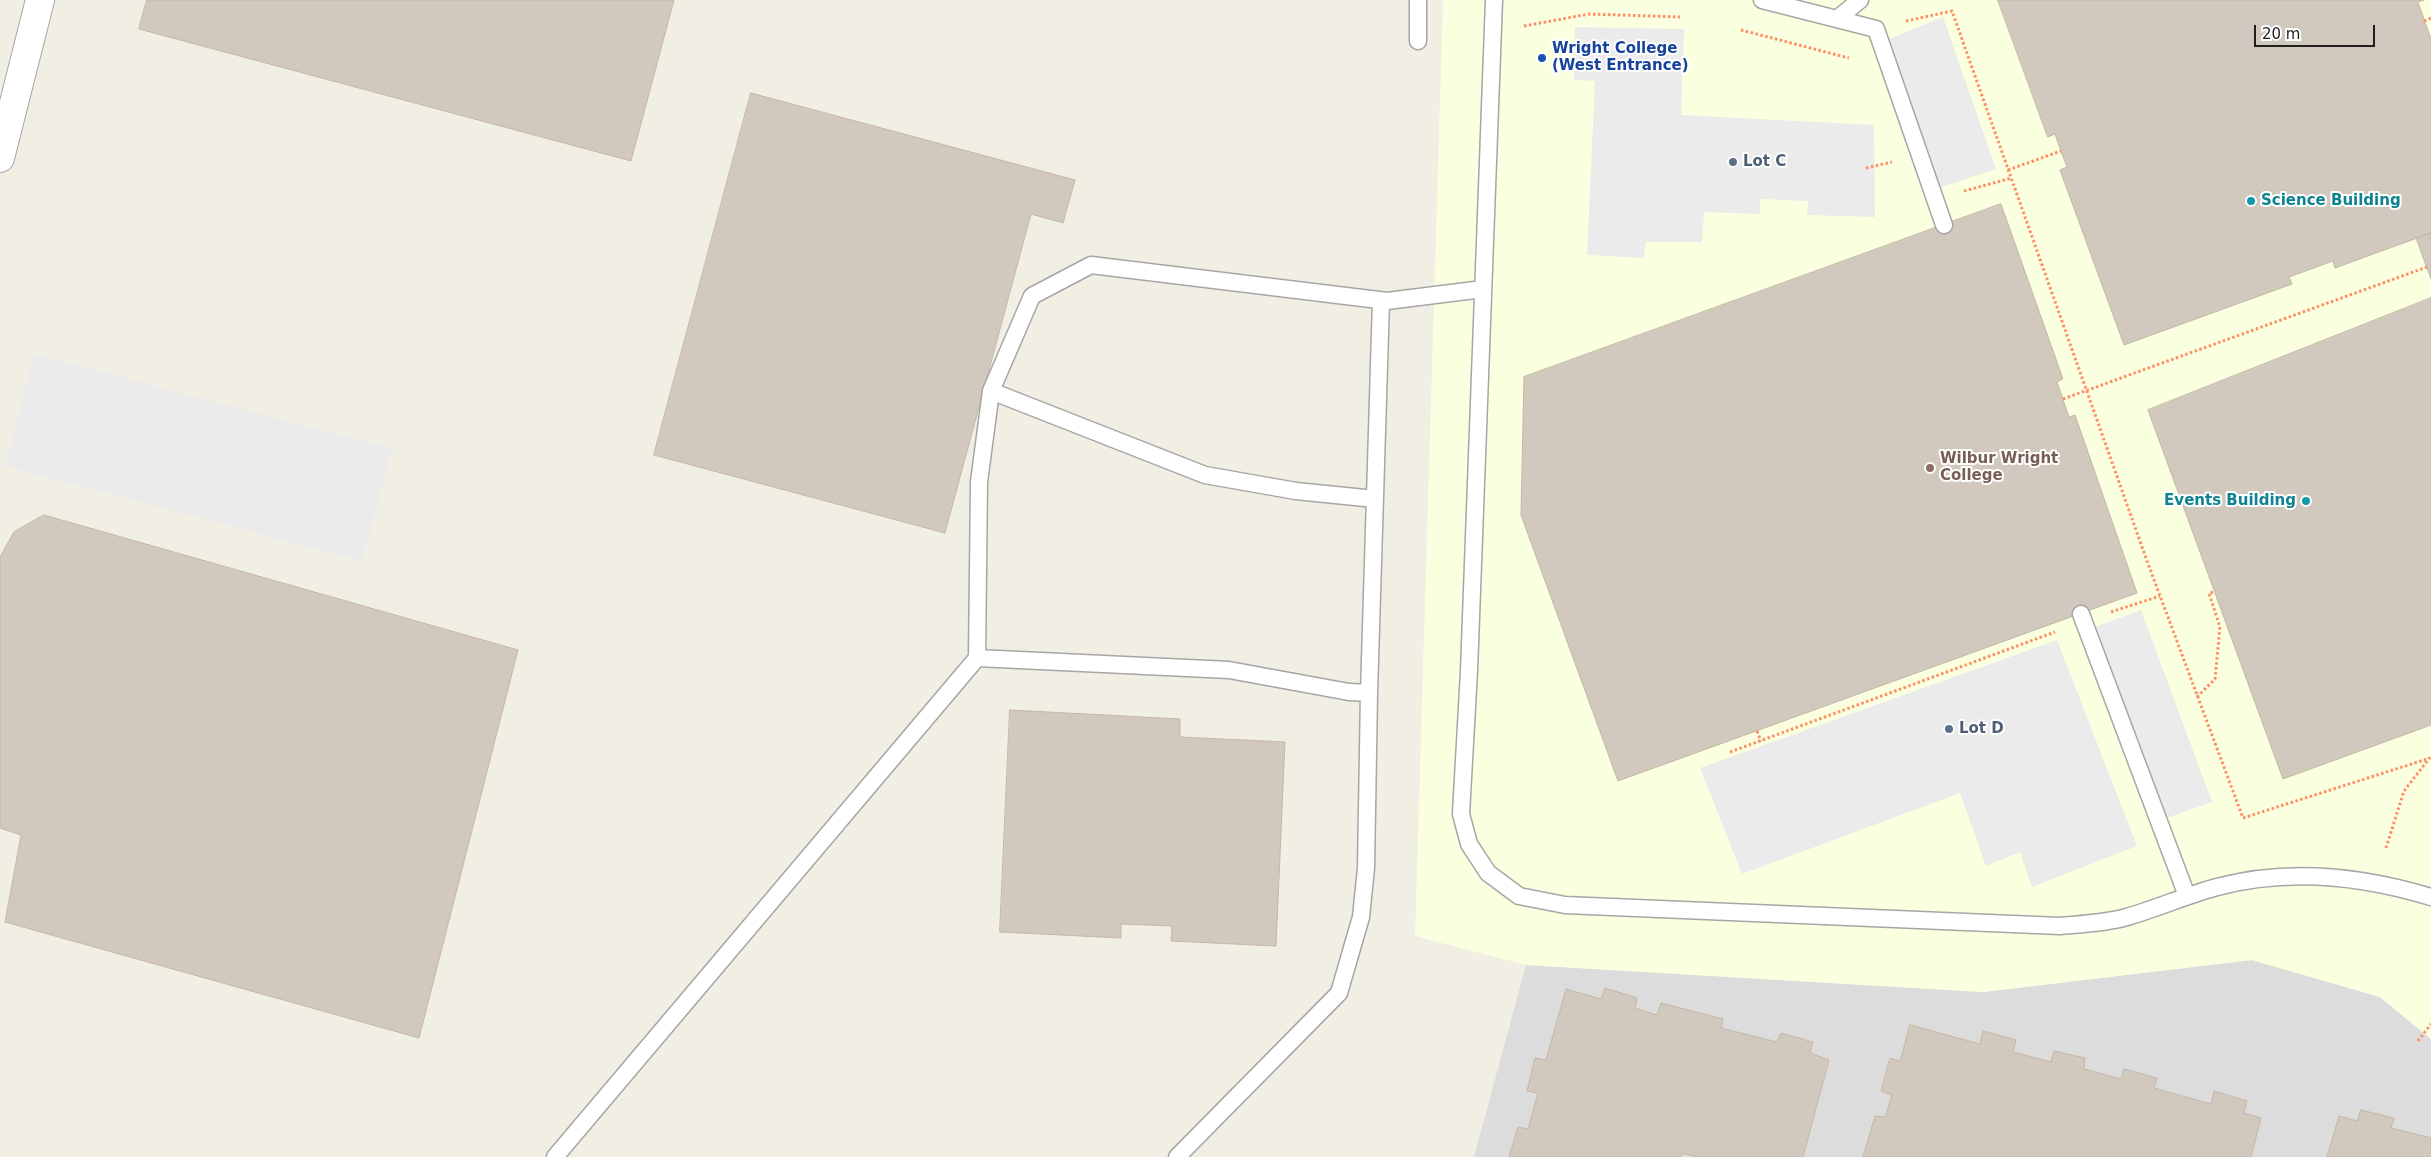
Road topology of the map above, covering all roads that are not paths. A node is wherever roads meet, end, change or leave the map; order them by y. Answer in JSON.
{"nodes":[{"id":1,"x":40,"y":0,"type":"edge"},
{"id":2,"x":1418,"y":0,"type":"edge"},
{"id":3,"x":1494,"y":0,"type":"edge"},
{"id":4,"x":1762,"y":0,"type":"edge"},
{"id":5,"x":1860,"y":0,"type":"edge"},
{"id":6,"x":1837,"y":19,"type":"junction"},
{"id":7,"x":1418,"y":41,"type":"dead end"},
{"id":8,"x":0,"y":158,"type":"edge"},
{"id":9,"x":1944,"y":225,"type":"dead end"},
{"id":10,"x":1483,"y":289,"type":"junction"},
{"id":11,"x":1382,"y":300,"type":"junction"},
{"id":12,"x":992,"y":391,"type":"junction"},
{"id":13,"x":1375,"y":499,"type":"junction"},
{"id":14,"x":2082,"y":614,"type":"dead end"},
{"id":15,"x":977,"y":658,"type":"junction"},
{"id":16,"x":1369,"y":693,"type":"junction"},
{"id":17,"x":2187,"y":896,"type":"junction"},
{"id":18,"x":2431,"y":897,"type":"edge"},
{"id":19,"x":555,"y":1157,"type":"edge"},
{"id":20,"x":1177,"y":1157,"type":"edge"}],
"edges":[{"from":1,"to":8,"type":"street"},
{"from":2,"to":7,"type":"lane"},
{"from":3,"to":10,"type":"lane"},
{"from":4,"to":6,"type":"lane"},
{"from":5,"to":6,"type":"lane"},
{"from":6,"to":9,"type":"lane"},
{"from":10,"to":11,"type":"lane"},
{"from":10,"to":17,"type":"lane"},
{"from":11,"to":12,"type":"lane"},
{"from":11,"to":13,"type":"lane"},
{"from":12,"to":13,"type":"lane"},
{"from":12,"to":15,"type":"lane"},
{"from":13,"to":16,"type":"lane"},
{"from":14,"to":17,"type":"lane"},
{"from":15,"to":16,"type":"lane"},
{"from":15,"to":19,"type":"lane"},
{"from":16,"to":20,"type":"lane"},
{"from":17,"to":18,"type":"lane"}]}
